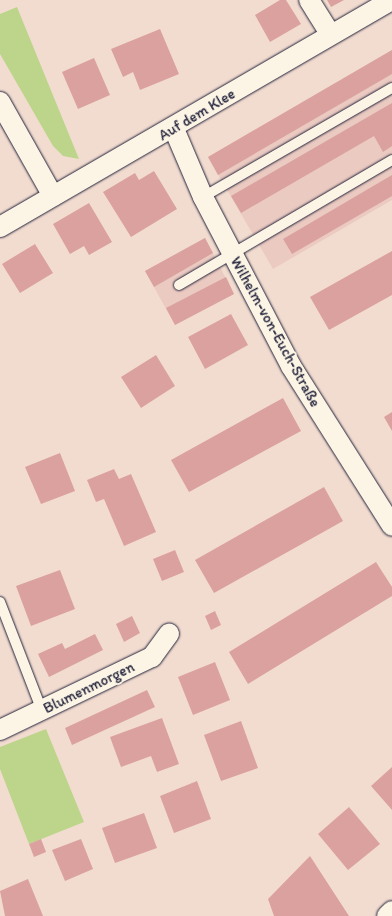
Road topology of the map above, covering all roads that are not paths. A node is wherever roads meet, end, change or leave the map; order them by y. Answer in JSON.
{"nodes":[{"id":1,"x":309,"y":0,"type":"edge"},
{"id":2,"x":392,"y":0,"type":"edge"},
{"id":3,"x":330,"y":34,"type":"junction"},
{"id":4,"x":392,"y":88,"type":"edge"},
{"id":5,"x":0,"y":102,"type":"edge"},
{"id":6,"x":174,"y":129,"type":"junction"},
{"id":7,"x":392,"y":160,"type":"edge"},
{"id":8,"x":53,"y":196,"type":"junction"},
{"id":9,"x":203,"y":197,"type":"junction"},
{"id":10,"x":0,"y":227,"type":"edge"},
{"id":11,"x":231,"y":254,"type":"junction"},
{"id":12,"x":179,"y":285,"type":"dead end"},
{"id":13,"x":392,"y":526,"type":"edge"},
{"id":14,"x":0,"y":602,"type":"edge"},
{"id":15,"x":168,"y":634,"type":"dead end"},
{"id":16,"x":42,"y":711,"type":"junction"},
{"id":17,"x":0,"y":730,"type":"edge"},
{"id":18,"x":392,"y":911,"type":"edge"},
{"id":19,"x":387,"y":916,"type":"edge"}],
"edges":[{"from":1,"to":3,"type":"street"},
{"from":2,"to":3,"type":"street","name":"Auf dem Klee"},
{"from":3,"to":6,"type":"street","name":"Auf dem Klee"},
{"from":4,"to":9,"type":"lane"},
{"from":5,"to":8,"type":"street"},
{"from":6,"to":8,"type":"street","name":"Auf dem Klee"},
{"from":6,"to":9,"type":"street","name":"Wilhelm-von-Euch-Straße"},
{"from":7,"to":11,"type":"lane"},
{"from":8,"to":10,"type":"street","name":"Auf dem Klee"},
{"from":9,"to":11,"type":"street","name":"Wilhelm-von-Euch-Straße"},
{"from":11,"to":12,"type":"lane"},
{"from":11,"to":13,"type":"street","name":"Wilhelm-von-Euch-Straße"},
{"from":14,"to":16,"type":"lane"},
{"from":15,"to":16,"type":"street","name":"Blumenmorgen"},
{"from":16,"to":17,"type":"street","name":"Blumenmorgen"},
{"from":18,"to":19,"type":"street"}]}
